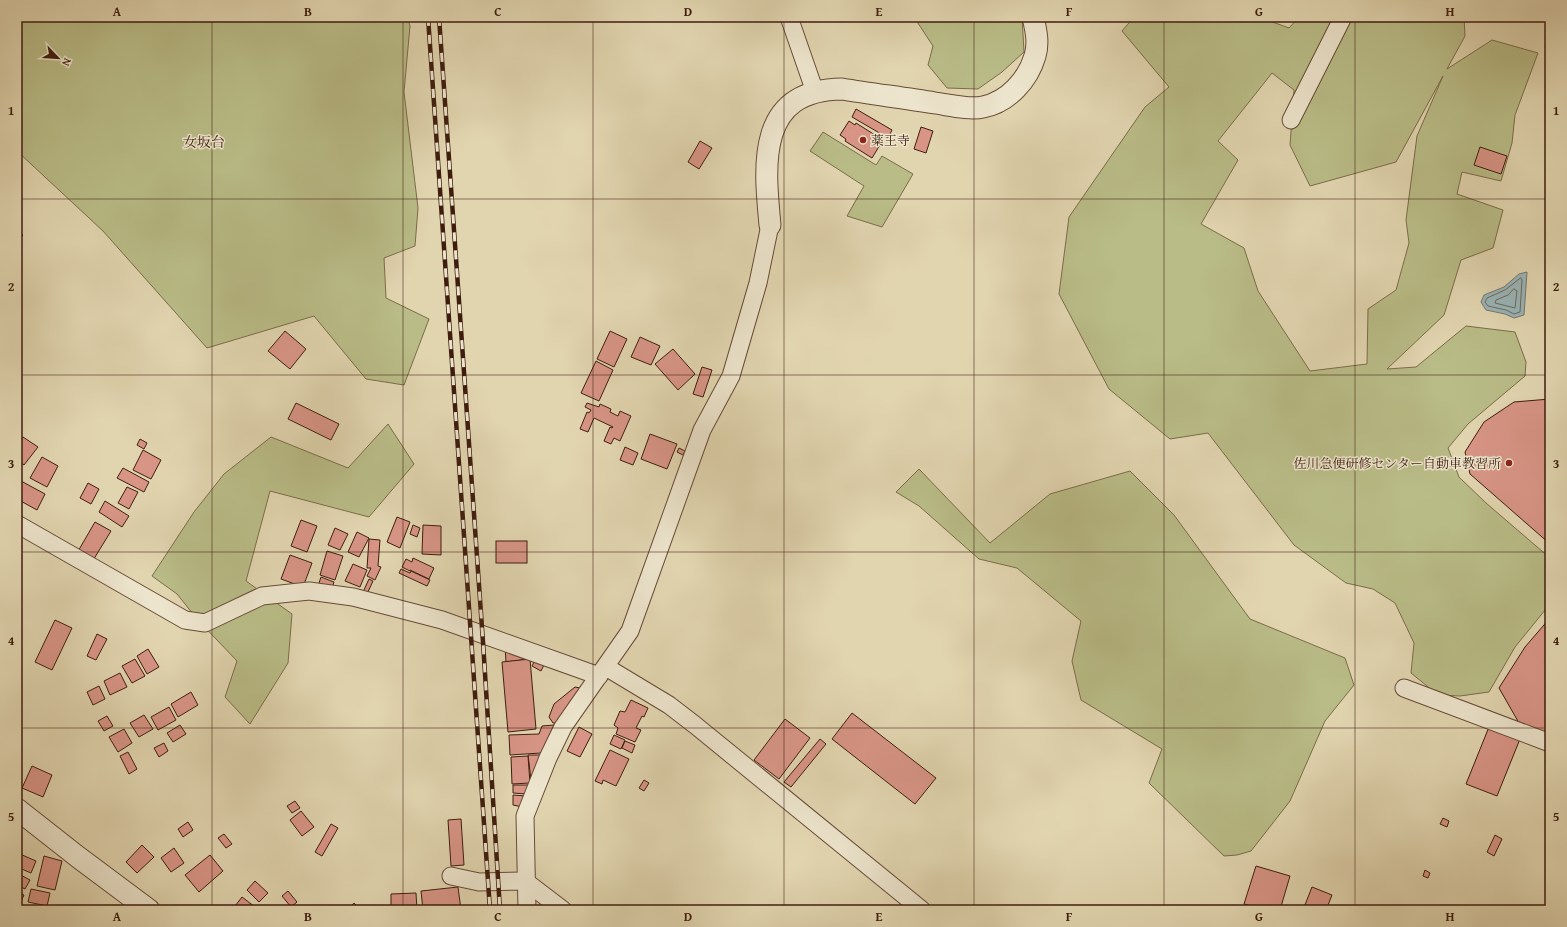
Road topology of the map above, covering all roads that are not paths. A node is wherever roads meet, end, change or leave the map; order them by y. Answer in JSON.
{"nodes":[{"id":1,"x":789,"y":17,"type":"edge"},
{"id":2,"x":1033,"y":17,"type":"edge"},
{"id":3,"x":1343,"y":17,"type":"edge"},
{"id":4,"x":815,"y":92,"type":"junction"},
{"id":5,"x":1291,"y":120,"type":"dead end"},
{"id":6,"x":770,"y":225,"type":"joint"},
{"id":7,"x":17,"y":524,"type":"edge"},
{"id":8,"x":602,"y":671,"type":"junction"},
{"id":9,"x":1404,"y":688,"type":"dead end"},
{"id":10,"x":1550,"y":743,"type":"edge"},
{"id":11,"x":17,"y":809,"type":"edge"},
{"id":12,"x":451,"y":876,"type":"dead end"},
{"id":13,"x":525,"y":881,"type":"junction"},
{"id":14,"x":149,"y":910,"type":"edge"},
{"id":15,"x":527,"y":910,"type":"edge"},
{"id":16,"x":563,"y":910,"type":"edge"},
{"id":17,"x":922,"y":910,"type":"edge"}],
"edges":[{"from":1,"to":4,"type":"street"},
{"from":2,"to":4,"type":"street"},
{"from":3,"to":5,"type":"street"},
{"from":4,"to":6,"type":"street"},
{"from":6,"to":8,"type":"street"},
{"from":7,"to":8,"type":"street"},
{"from":8,"to":13,"type":"street"},
{"from":8,"to":17,"type":"street"},
{"from":9,"to":10,"type":"street"},
{"from":11,"to":14,"type":"street"},
{"from":12,"to":13,"type":"street"},
{"from":13,"to":15,"type":"street"},
{"from":13,"to":16,"type":"street"}]}
